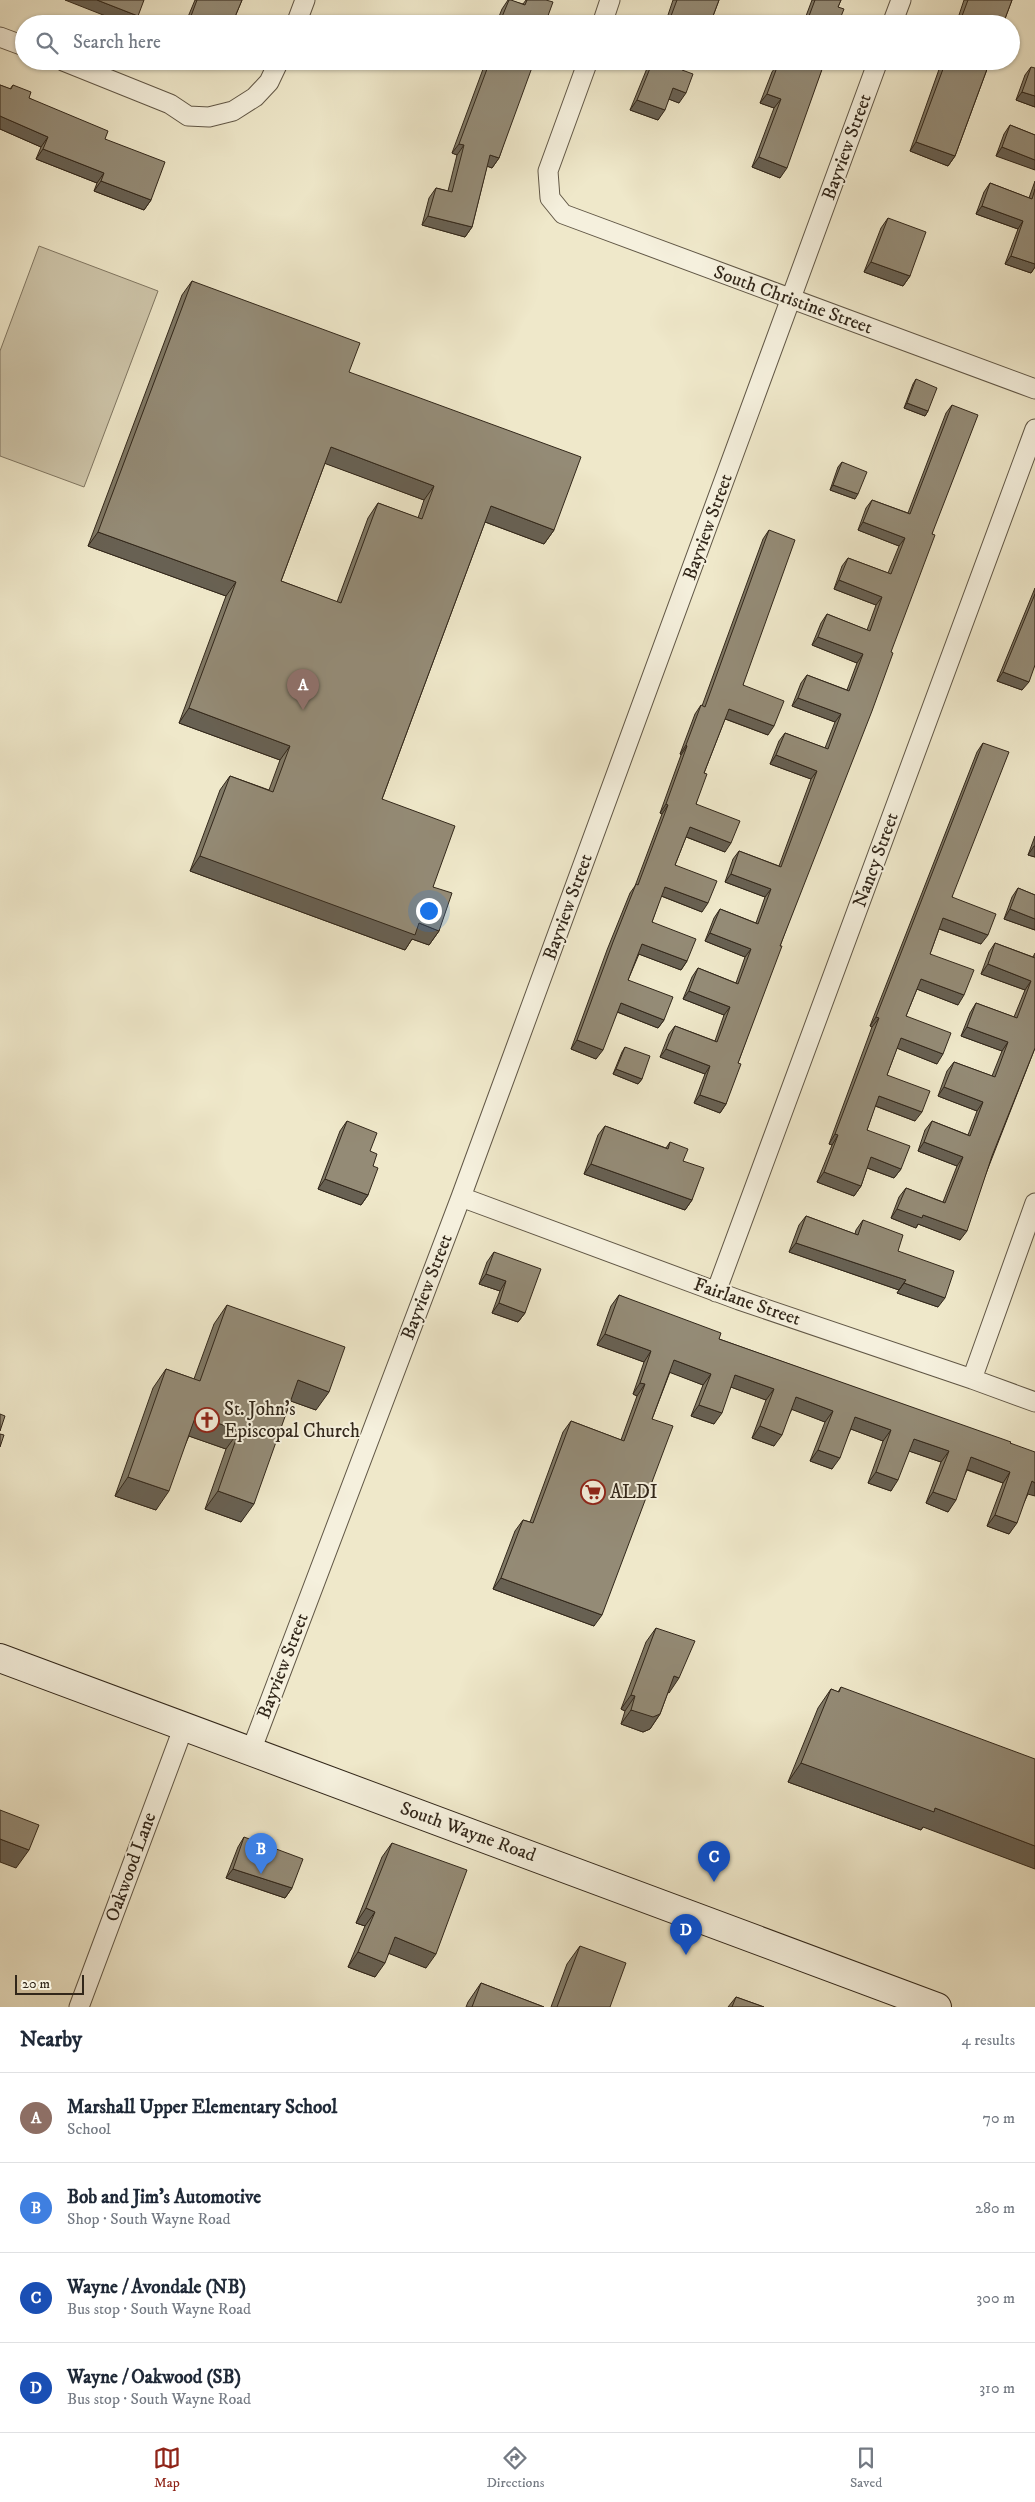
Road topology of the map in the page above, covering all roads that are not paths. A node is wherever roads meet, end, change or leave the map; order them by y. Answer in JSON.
{"nodes":[{"id":1,"x":306,"y":0,"type":"edge"},
{"id":2,"x":610,"y":0,"type":"edge"},
{"id":3,"x":901,"y":0,"type":"edge"},
{"id":4,"x":300,"y":15,"type":"edge"},
{"id":5,"x":605,"y":15,"type":"edge"},
{"id":6,"x":895,"y":15,"type":"edge"},
{"id":7,"x":0,"y":37,"type":"edge"},
{"id":8,"x":15,"y":43,"type":"edge"},
{"id":9,"x":85,"y":70,"type":"edge"},
{"id":10,"x":275,"y":70,"type":"edge"},
{"id":11,"x":585,"y":70,"type":"edge"},
{"id":12,"x":875,"y":70,"type":"edge"},
{"id":13,"x":790,"y":298,"type":"junction"},
{"id":14,"x":1035,"y":389,"type":"edge"},
{"id":15,"x":1035,"y":429,"type":"edge"},
{"id":16,"x":461,"y":1197,"type":"junction"},
{"id":17,"x":1035,"y":1203,"type":"edge"},
{"id":18,"x":716,"y":1292,"type":"junction"},
{"id":19,"x":972,"y":1378,"type":"junction"},
{"id":20,"x":1035,"y":1402,"type":"edge"},
{"id":21,"x":0,"y":1658,"type":"edge"},
{"id":22,"x":184,"y":1726,"type":"junction"},
{"id":23,"x":251,"y":1751,"type":"junction"},
{"id":24,"x":79,"y":2007,"type":"edge"},
{"id":25,"x":937,"y":2007,"type":"edge"}],
"edges":[{"from":1,"to":4,"type":"street"},
{"from":2,"to":5,"type":"street"},
{"from":3,"to":6,"type":"street"},
{"from":7,"to":8,"type":"street"},
{"from":9,"to":10,"type":"street"},
{"from":11,"to":13,"type":"street","name":"South Christine Street"},
{"from":12,"to":13,"type":"street","name":"Bayview Street"},
{"from":13,"to":14,"type":"street","name":"South Christine Street"},
{"from":13,"to":16,"type":"street","name":"Bayview Street"},
{"from":15,"to":18,"type":"street","name":"Nancy Street"},
{"from":16,"to":18,"type":"street","name":"Fairlane Street"},
{"from":16,"to":23,"type":"street","name":"Bayview Street"},
{"from":17,"to":19,"type":"street"},
{"from":18,"to":19,"type":"street","name":"Fairlane Street"},
{"from":19,"to":20,"type":"street","name":"Fairlane Street"},
{"from":21,"to":22,"type":"main road","name":"South Wayne Road"},
{"from":22,"to":23,"type":"main road","name":"South Wayne Road"},
{"from":22,"to":24,"type":"street","name":"Oakwood Lane"},
{"from":23,"to":25,"type":"main road","name":"South Wayne Road"}]}
